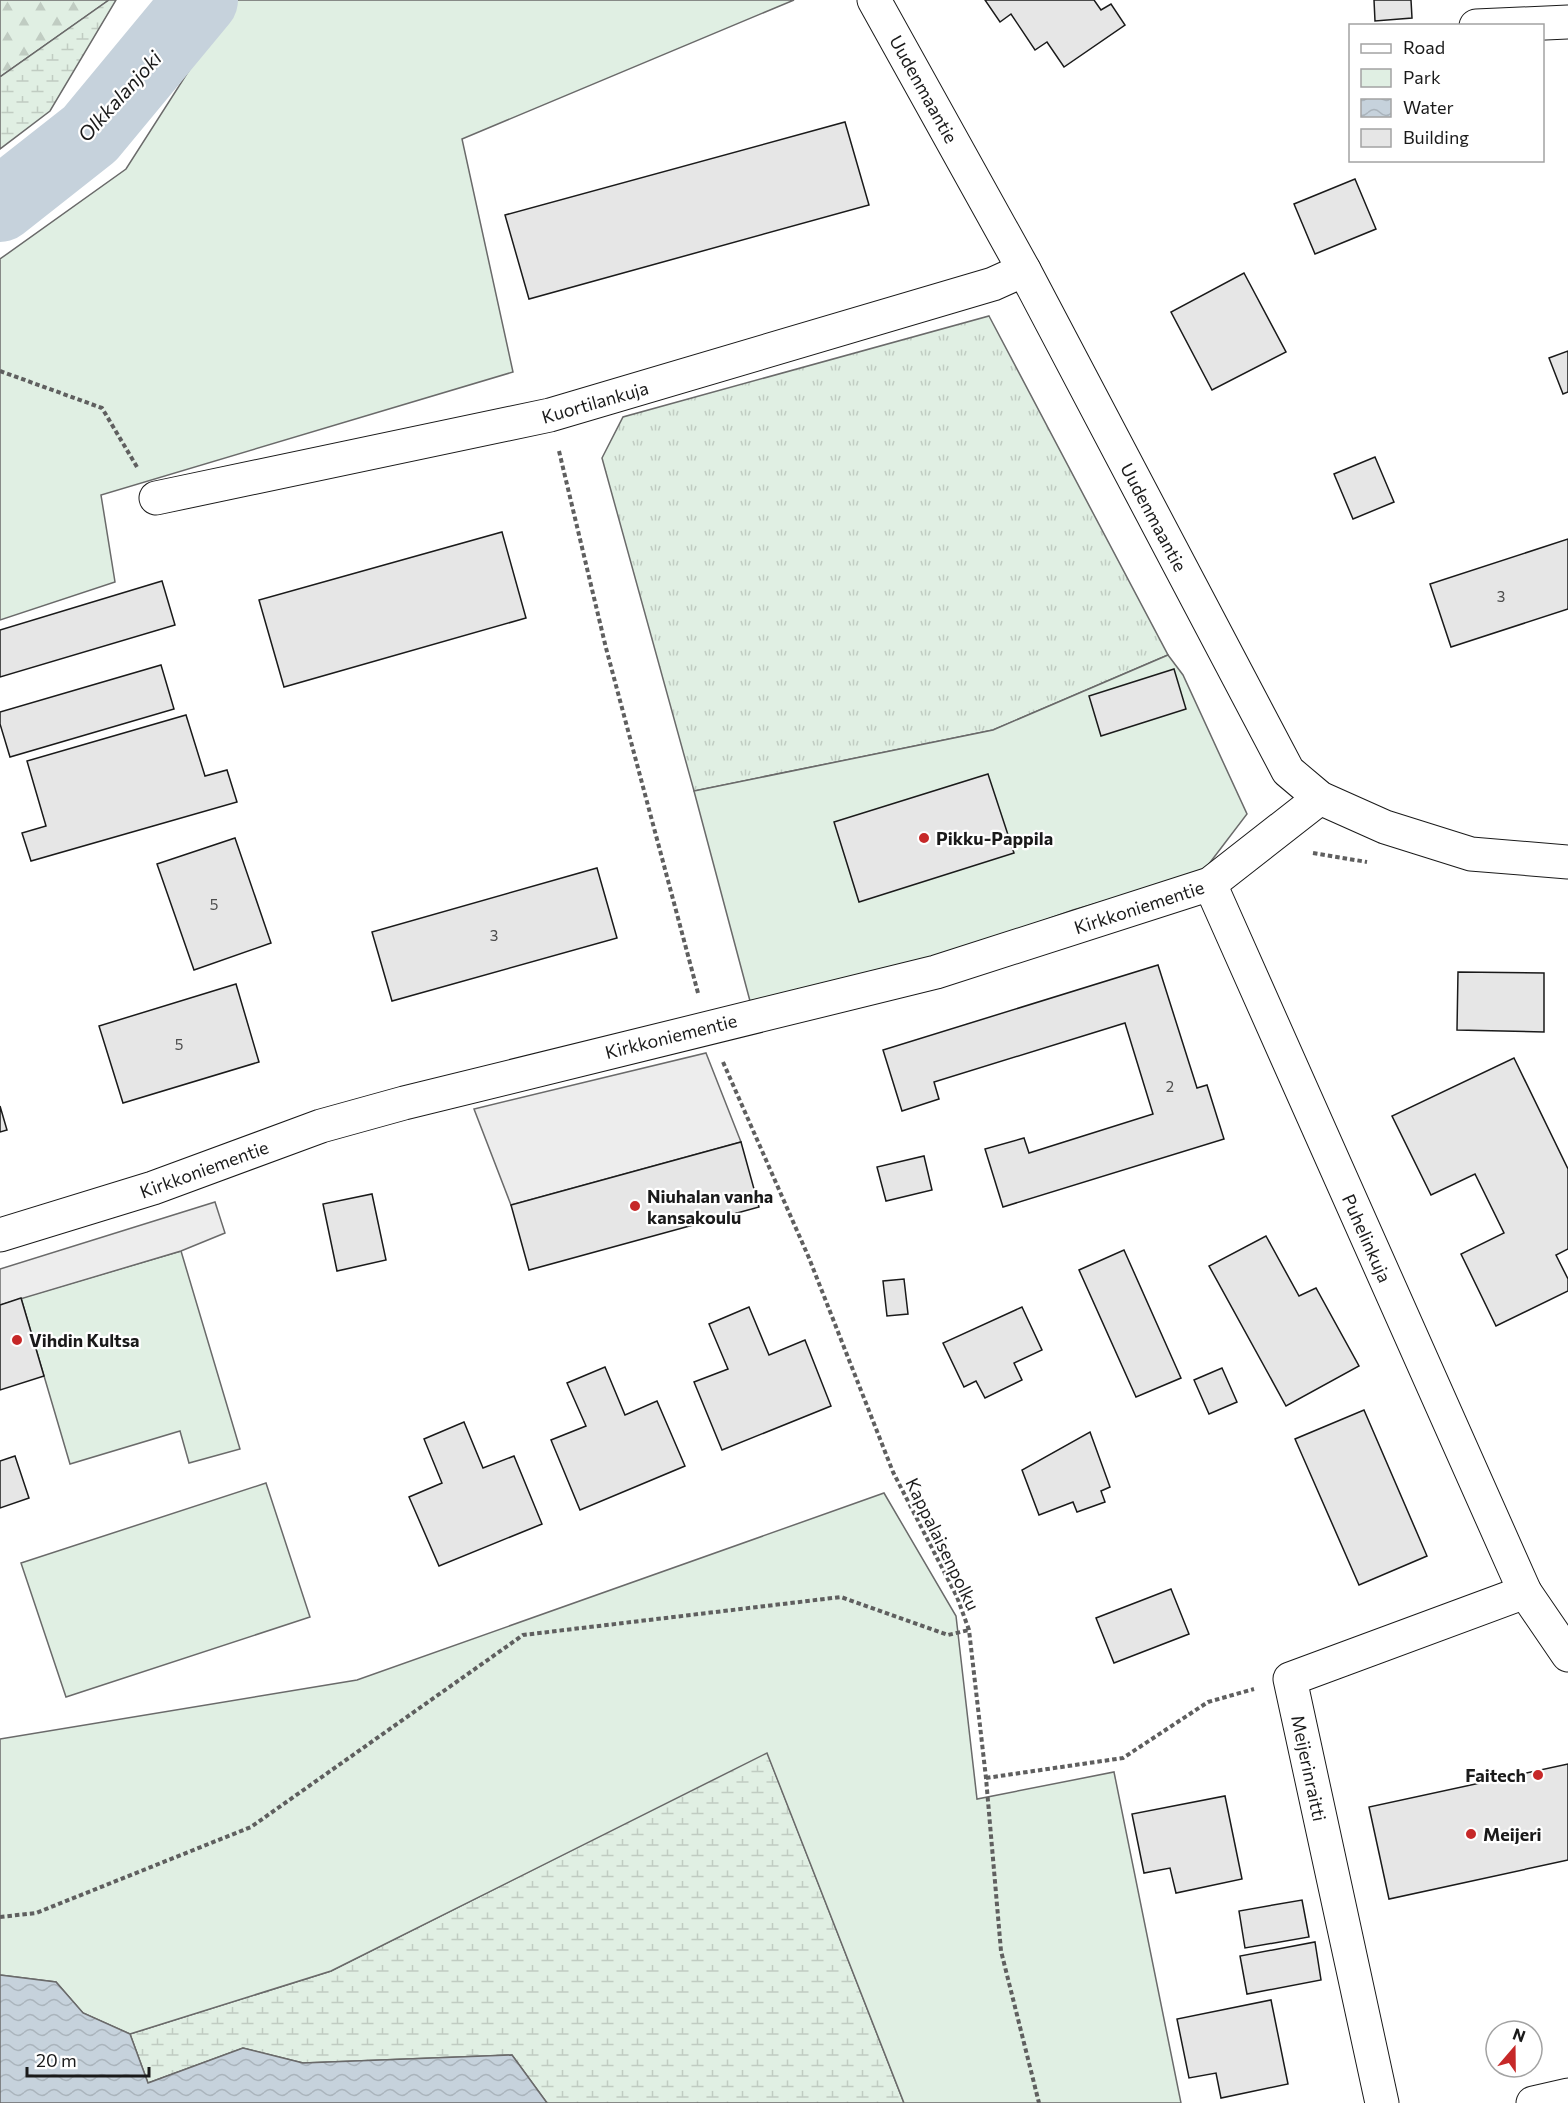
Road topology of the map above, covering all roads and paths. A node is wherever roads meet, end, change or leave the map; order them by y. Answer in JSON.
{"nodes":[{"id":1,"x":874,"y":0,"type":"edge"},
{"id":2,"x":1568,"y":22,"type":"edge"},
{"id":3,"x":1522,"y":24,"type":"edge"},
{"id":4,"x":1024,"y":270,"type":"junction"},
{"id":5,"x":0,"y":371,"type":"edge"},
{"id":6,"x":550,"y":416,"type":"junction"},
{"id":7,"x":156,"y":498,"type":"joint"},
{"id":8,"x":1320,"y":798,"type":"junction"},
{"id":9,"x":1568,"y":862,"type":"edge"},
{"id":10,"x":1210,"y":884,"type":"junction"},
{"id":11,"x":708,"y":1027,"type":"junction"},
{"id":12,"x":0,"y":1234,"type":"edge"},
{"id":13,"x":1525,"y":1592,"type":"junction"},
{"id":14,"x":969,"y":1630,"type":"junction"},
{"id":15,"x":1568,"y":1655,"type":"edge"},
{"id":16,"x":1290,"y":1679,"type":"junction"},
{"id":17,"x":986,"y":1778,"type":"junction"},
{"id":18,"x":0,"y":1917,"type":"edge"},
{"id":19,"x":1568,"y":2094,"type":"edge"},
{"id":20,"x":1039,"y":2103,"type":"edge"},
{"id":21,"x":1382,"y":2103,"type":"edge"},
{"id":22,"x":1533,"y":2103,"type":"edge"}],
"edges":[{"from":1,"to":4,"type":"street","name":"Uudenmaantie"},
{"from":2,"to":3,"type":"street"},
{"from":4,"to":6,"type":"street","name":"Kuortilankuja"},
{"from":4,"to":8,"type":"street","name":"Uudenmaantie"},
{"from":5,"to":7,"type":"path"},
{"from":6,"to":7,"type":"street","name":"Kuortilankuja"},
{"from":6,"to":11,"type":"path","name":"Kappalaisenpolku"},
{"from":8,"to":9,"type":"street","name":"Uudenmaantie"},
{"from":8,"to":10,"type":"street","name":"Kirkkoniementie"},
{"from":10,"to":11,"type":"street","name":"Kirkkoniementie"},
{"from":10,"to":13,"type":"street","name":"Puhelinkuja"},
{"from":11,"to":12,"type":"street","name":"Kirkkoniementie"},
{"from":11,"to":14,"type":"path","name":"Kappalaisenpolku"},
{"from":13,"to":15,"type":"street","name":"Puhelinkuja"},
{"from":13,"to":16,"type":"street"},
{"from":14,"to":17,"type":"path","name":"Kappalaisenpolku"},
{"from":14,"to":18,"type":"path"},
{"from":16,"to":17,"type":"path"},
{"from":16,"to":21,"type":"street","name":"Meijerinraitti"},
{"from":17,"to":20,"type":"path","name":"Kappalaisenpolku"},
{"from":19,"to":22,"type":"street"}]}
